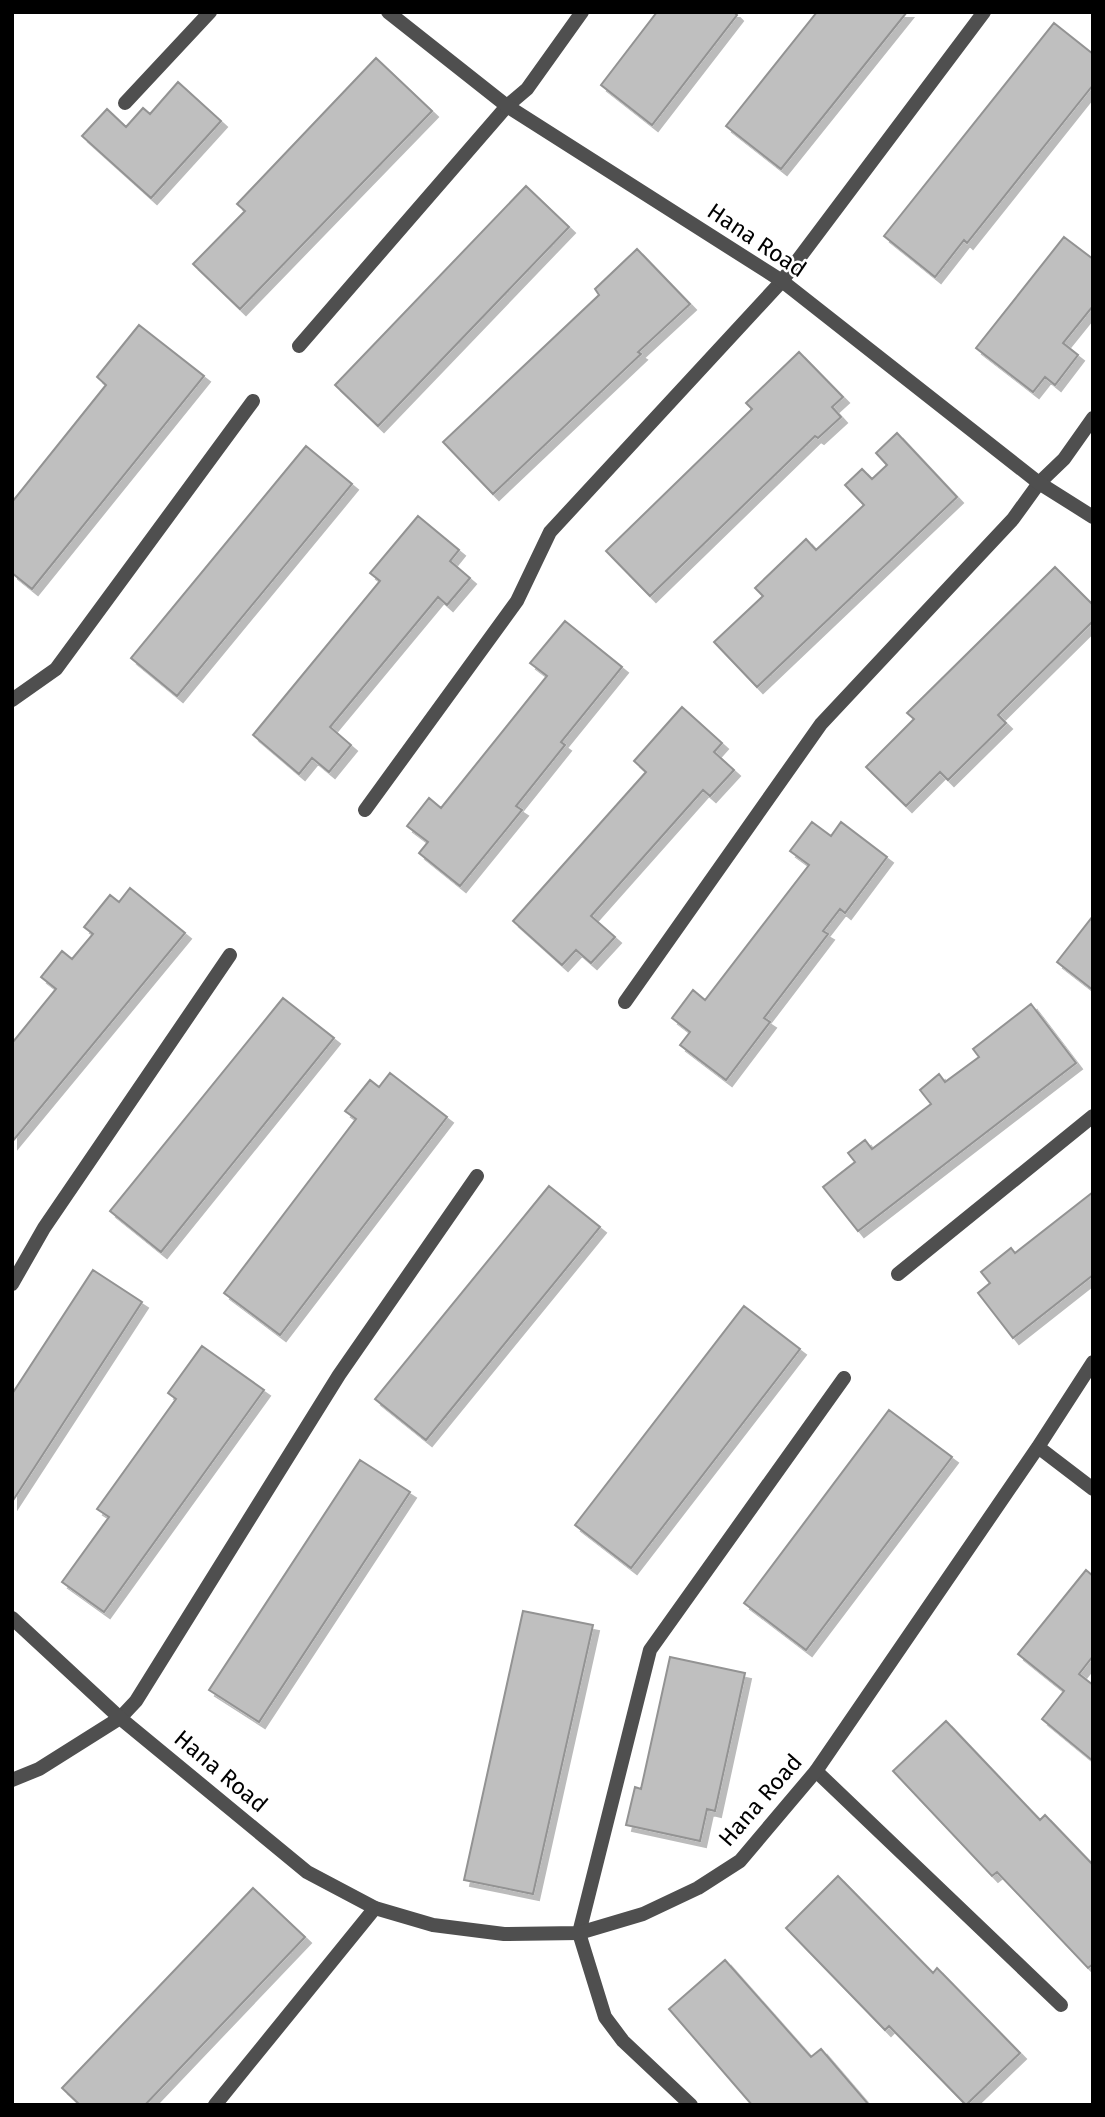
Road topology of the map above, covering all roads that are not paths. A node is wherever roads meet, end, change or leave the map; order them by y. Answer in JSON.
{"nodes":[{"id":1,"x":210,"y":12,"type":"edge"},
{"id":2,"x":388,"y":12,"type":"edge"},
{"id":3,"x":582,"y":12,"type":"edge"},
{"id":4,"x":984,"y":12,"type":"edge"},
{"id":5,"x":125,"y":103,"type":"dead end"},
{"id":6,"x":507,"y":106,"type":"junction"},
{"id":7,"x":782,"y":281,"type":"junction"},
{"id":8,"x":299,"y":346,"type":"dead end"},
{"id":9,"x":253,"y":401,"type":"dead end"},
{"id":10,"x":1093,"y":418,"type":"edge"},
{"id":11,"x":1039,"y":483,"type":"junction"},
{"id":12,"x":1093,"y":517,"type":"edge"},
{"id":13,"x":12,"y":700,"type":"edge"},
{"id":14,"x":365,"y":810,"type":"dead end"},
{"id":15,"x":230,"y":956,"type":"dead end"},
{"id":16,"x":625,"y":1002,"type":"dead end"},
{"id":17,"x":1093,"y":1116,"type":"edge"},
{"id":18,"x":477,"y":1175,"type":"dead end"},
{"id":19,"x":898,"y":1274,"type":"dead end"},
{"id":20,"x":12,"y":1284,"type":"edge"},
{"id":21,"x":1093,"y":1362,"type":"edge"},
{"id":22,"x":844,"y":1378,"type":"dead end"},
{"id":23,"x":1038,"y":1447,"type":"junction"},
{"id":24,"x":1093,"y":1489,"type":"edge"},
{"id":25,"x":12,"y":1618,"type":"edge"},
{"id":26,"x":120,"y":1718,"type":"junction"},
{"id":27,"x":817,"y":1771,"type":"junction"},
{"id":28,"x":12,"y":1780,"type":"edge"},
{"id":29,"x":376,"y":1908,"type":"junction"},
{"id":30,"x":579,"y":1933,"type":"junction"},
{"id":31,"x":1061,"y":2005,"type":"dead end"},
{"id":32,"x":215,"y":2105,"type":"edge"},
{"id":33,"x":691,"y":2105,"type":"edge"}],
"edges":[{"from":1,"to":5,"type":"street"},
{"from":2,"to":6,"type":"street","name":"Hana Road"},
{"from":3,"to":6,"type":"street"},
{"from":4,"to":7,"type":"street"},
{"from":6,"to":7,"type":"street","name":"Hana Road"},
{"from":6,"to":8,"type":"street"},
{"from":7,"to":11,"type":"street","name":"Hana Road"},
{"from":7,"to":14,"type":"street"},
{"from":9,"to":13,"type":"street"},
{"from":10,"to":11,"type":"street"},
{"from":11,"to":12,"type":"street","name":"Hana Road"},
{"from":11,"to":16,"type":"street"},
{"from":15,"to":20,"type":"street"},
{"from":17,"to":19,"type":"street"},
{"from":18,"to":26,"type":"street"},
{"from":21,"to":23,"type":"street","name":"Hana Road"},
{"from":22,"to":30,"type":"street"},
{"from":23,"to":24,"type":"street"},
{"from":23,"to":27,"type":"street","name":"Hana Road"},
{"from":25,"to":26,"type":"street","name":"Hana Road"},
{"from":26,"to":28,"type":"street"},
{"from":26,"to":29,"type":"street","name":"Hana Road"},
{"from":27,"to":30,"type":"street","name":"Hana Road"},
{"from":27,"to":31,"type":"street"},
{"from":29,"to":30,"type":"street","name":"Hana Road"},
{"from":29,"to":32,"type":"street"},
{"from":30,"to":33,"type":"street"}]}
